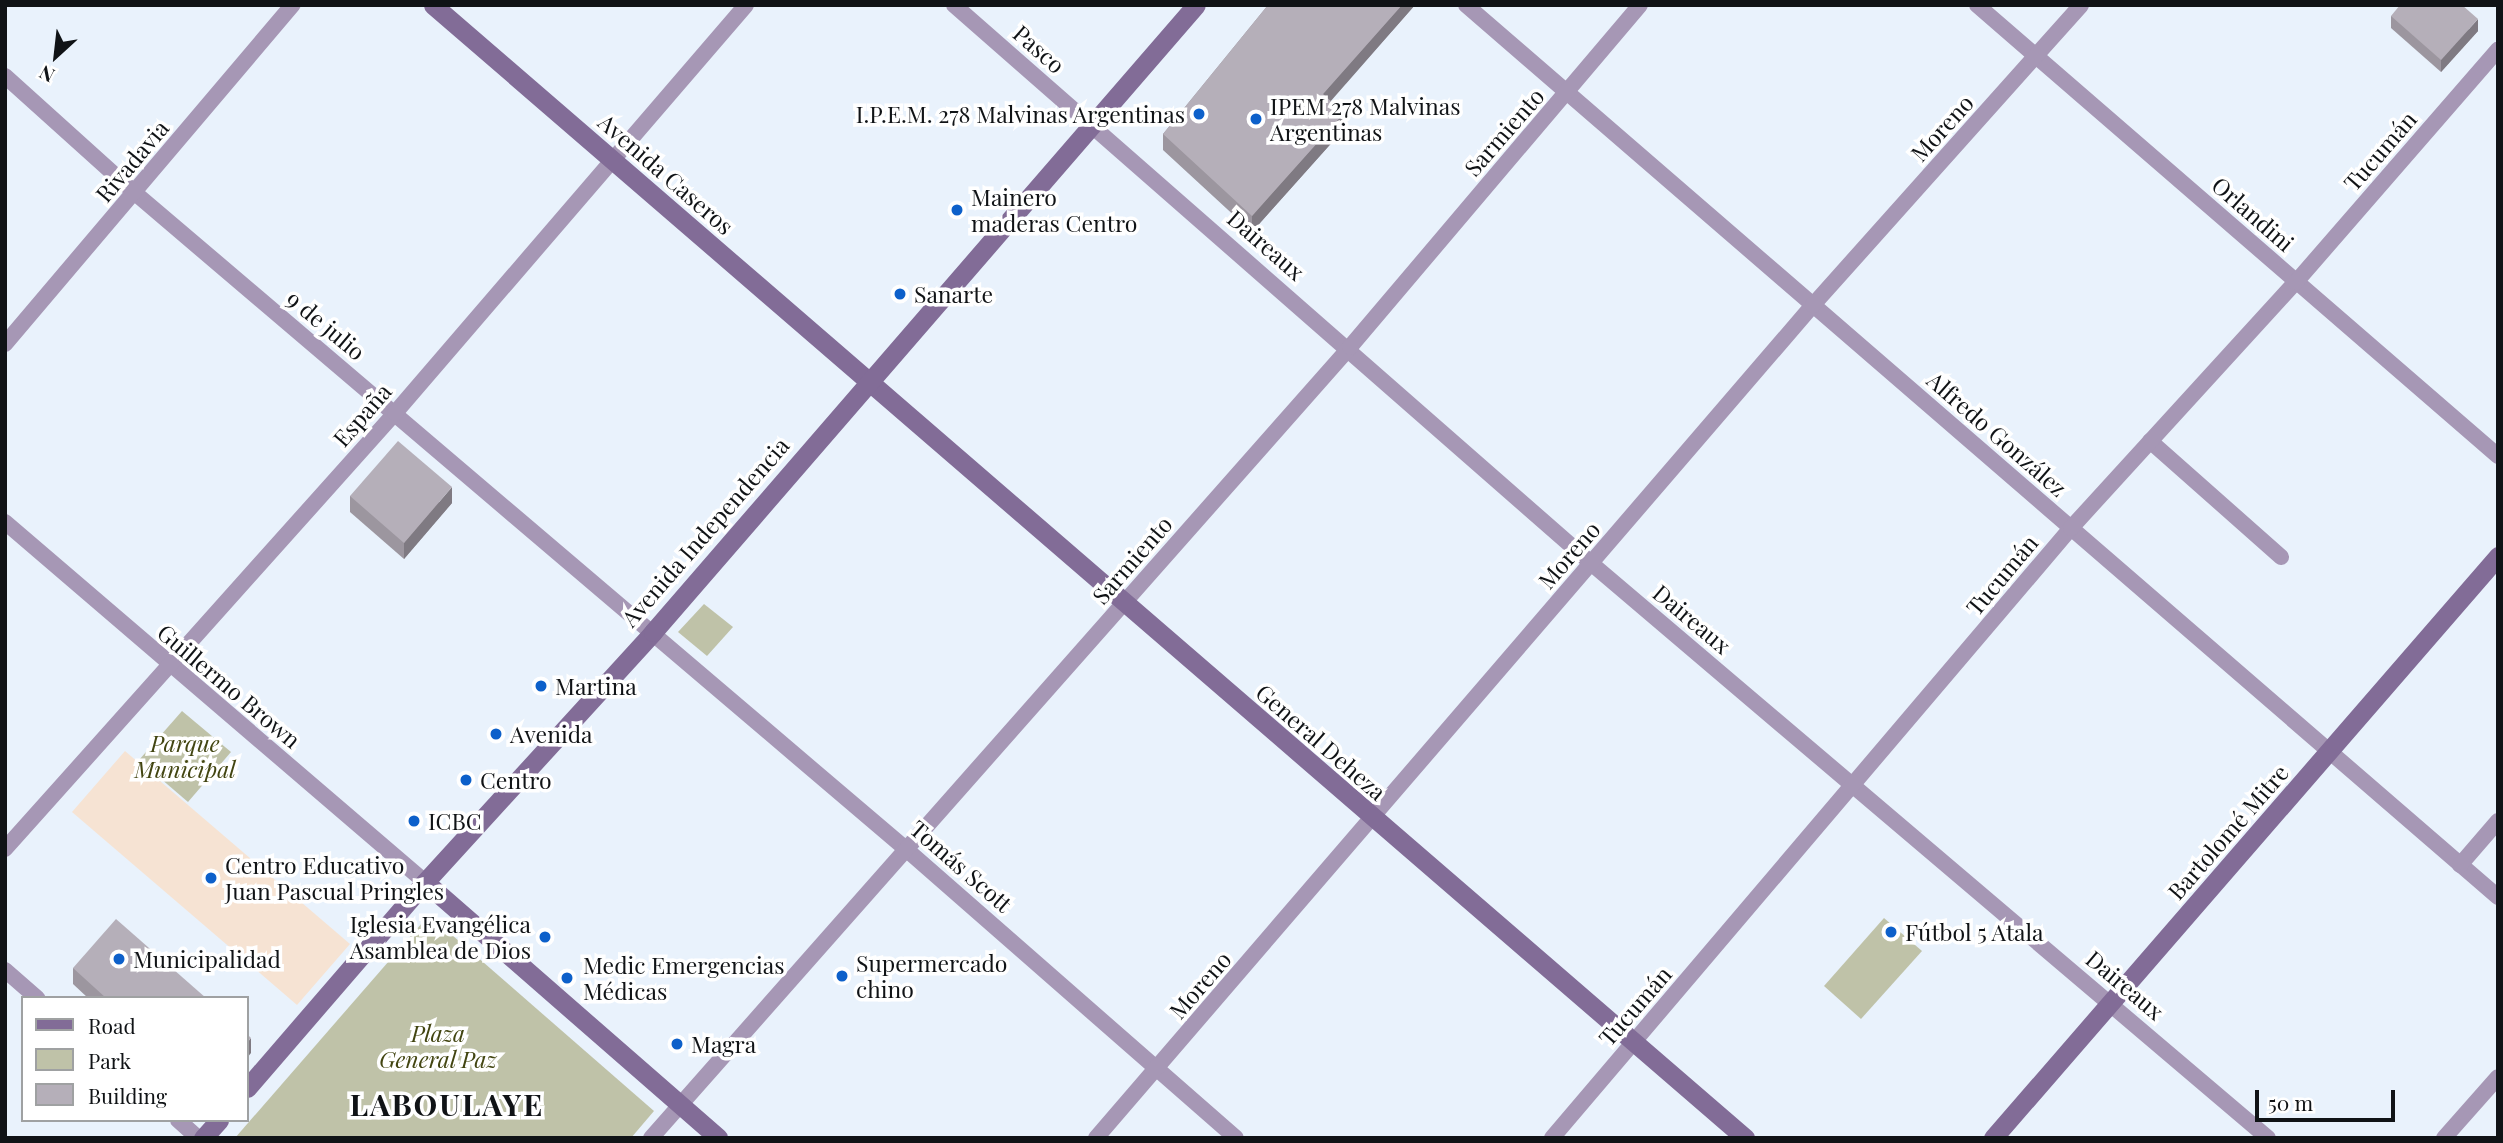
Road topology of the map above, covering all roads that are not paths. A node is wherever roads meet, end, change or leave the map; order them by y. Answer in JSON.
{"nodes":[{"id":1,"x":293,"y":5,"type":"edge"},
{"id":2,"x":433,"y":5,"type":"edge"},
{"id":3,"x":746,"y":5,"type":"edge"},
{"id":4,"x":954,"y":5,"type":"edge"},
{"id":5,"x":1196,"y":5,"type":"edge"},
{"id":6,"x":1466,"y":5,"type":"edge"},
{"id":7,"x":1640,"y":5,"type":"edge"},
{"id":8,"x":1978,"y":5,"type":"edge"},
{"id":9,"x":2081,"y":5,"type":"edge"},
{"id":10,"x":2498,"y":50,"type":"edge"},
{"id":11,"x":2037,"y":57,"type":"junction"},
{"id":12,"x":5,"y":76,"type":"edge"},
{"id":13,"x":1567,"y":93,"type":"junction"},
{"id":14,"x":1093,"y":127,"type":"junction"},
{"id":15,"x":612,"y":160,"type":"junction"},
{"id":16,"x":135,"y":192,"type":"junction"},
{"id":17,"x":2297,"y":282,"type":"junction"},
{"id":18,"x":1813,"y":306,"type":"junction"},
{"id":19,"x":5,"y":344,"type":"edge"},
{"id":20,"x":1350,"y":347,"type":"junction"},
{"id":21,"x":866,"y":380,"type":"junction"},
{"id":22,"x":395,"y":413,"type":"junction"},
{"id":23,"x":2150,"y":441,"type":"junction"},
{"id":24,"x":2498,"y":456,"type":"edge"},
{"id":25,"x":5,"y":523,"type":"edge"},
{"id":26,"x":2071,"y":528,"type":"junction"},
{"id":27,"x":2281,"y":556,"type":"dead end"},
{"id":28,"x":2498,"y":556,"type":"edge"},
{"id":29,"x":1592,"y":564,"type":"junction"},
{"id":30,"x":1123,"y":603,"type":"junction"},
{"id":31,"x":653,"y":632,"type":"junction"},
{"id":32,"x":171,"y":666,"type":"junction"},
{"id":33,"x":2330,"y":752,"type":"junction"},
{"id":34,"x":1853,"y":786,"type":"junction"},
{"id":35,"x":1373,"y":820,"type":"junction"},
{"id":36,"x":2498,"y":821,"type":"edge"},
{"id":37,"x":5,"y":849,"type":"edge"},
{"id":38,"x":907,"y":849,"type":"junction"},
{"id":39,"x":2460,"y":865,"type":"junction"},
{"id":40,"x":425,"y":882,"type":"junction"},
{"id":41,"x":2498,"y":897,"type":"edge"},
{"id":42,"x":5,"y":970,"type":"edge"},
{"id":43,"x":35,"y":996,"type":"edge"},
{"id":44,"x":2111,"y":1003,"type":"junction"},
{"id":45,"x":1635,"y":1041,"type":"junction"},
{"id":46,"x":1156,"y":1069,"type":"junction"},
{"id":47,"x":2498,"y":1077,"type":"edge"},
{"id":48,"x":248,"y":1087,"type":"edge"},
{"id":49,"x":680,"y":1104,"type":"junction"},
{"id":50,"x":180,"y":1122,"type":"edge"},
{"id":51,"x":217,"y":1122,"type":"edge"},
{"id":52,"x":198,"y":1138,"type":"edge"},
{"id":53,"x":203,"y":1138,"type":"edge"},
{"id":54,"x":650,"y":1138,"type":"edge"},
{"id":55,"x":718,"y":1138,"type":"edge"},
{"id":56,"x":1096,"y":1138,"type":"edge"},
{"id":57,"x":1236,"y":1138,"type":"edge"},
{"id":58,"x":1552,"y":1138,"type":"edge"},
{"id":59,"x":1745,"y":1138,"type":"edge"},
{"id":60,"x":1993,"y":1138,"type":"edge"},
{"id":61,"x":2268,"y":1138,"type":"edge"},
{"id":62,"x":2444,"y":1138,"type":"edge"}],
"edges":[{"from":1,"to":16,"type":"street","name":"Rivadavia"},
{"from":2,"to":15,"type":"main road","name":"Avenida Caseros"},
{"from":3,"to":15,"type":"street","name":"España"},
{"from":4,"to":14,"type":"street","name":"Pasco"},
{"from":5,"to":14,"type":"main road","name":"Avenida Independencia"},
{"from":6,"to":13,"type":"street","name":"Alfredo González"},
{"from":7,"to":13,"type":"street","name":"Sarmiento"},
{"from":8,"to":11,"type":"street","name":"Orlandini"},
{"from":9,"to":11,"type":"street","name":"Moreno"},
{"from":10,"to":17,"type":"street","name":"Tucumán"},
{"from":11,"to":17,"type":"street","name":"Orlandini"},
{"from":11,"to":18,"type":"street","name":"Moreno"},
{"from":12,"to":16,"type":"street","name":"9 de julio"},
{"from":13,"to":18,"type":"street","name":"Alfredo González"},
{"from":13,"to":20,"type":"street","name":"Sarmiento"},
{"from":14,"to":20,"type":"street","name":"Daireaux"},
{"from":14,"to":21,"type":"main road","name":"Avenida Independencia"},
{"from":15,"to":21,"type":"main road","name":"Avenida Caseros"},
{"from":15,"to":22,"type":"street","name":"España"},
{"from":16,"to":19,"type":"street","name":"Rivadavia"},
{"from":16,"to":22,"type":"street","name":"9 de julio"},
{"from":17,"to":23,"type":"street","name":"Tucumán"},
{"from":17,"to":24,"type":"street","name":"Orlandini"},
{"from":18,"to":26,"type":"street","name":"Alfredo González"},
{"from":18,"to":29,"type":"street","name":"Moreno"},
{"from":20,"to":29,"type":"street","name":"Daireaux"},
{"from":20,"to":30,"type":"street","name":"Sarmiento"},
{"from":21,"to":30,"type":"main road","name":"General Deheza"},
{"from":21,"to":31,"type":"main road","name":"Avenida Independencia"},
{"from":22,"to":31,"type":"street","name":"9 de julio"},
{"from":22,"to":32,"type":"street","name":"España"},
{"from":23,"to":26,"type":"street","name":"Tucumán"},
{"from":23,"to":27,"type":"street"},
{"from":25,"to":32,"type":"street","name":"Guillermo Brown"},
{"from":26,"to":33,"type":"street","name":"Alfredo González"},
{"from":26,"to":34,"type":"street","name":"Tucumán"},
{"from":28,"to":33,"type":"main road","name":"Bartolomé Mitre"},
{"from":29,"to":34,"type":"street","name":"Daireaux"},
{"from":29,"to":35,"type":"street","name":"Moreno"},
{"from":30,"to":35,"type":"main road","name":"General Deheza"},
{"from":30,"to":38,"type":"street","name":"Sarmiento"},
{"from":31,"to":38,"type":"street","name":"Tomás Scott"},
{"from":31,"to":40,"type":"main road","name":"Avenida Independencia"},
{"from":32,"to":37,"type":"street","name":"España"},
{"from":32,"to":40,"type":"street","name":"Guillermo Brown"},
{"from":33,"to":39,"type":"street","name":"Alfredo González"},
{"from":33,"to":44,"type":"main road","name":"Bartolomé Mitre"},
{"from":34,"to":44,"type":"street","name":"Daireaux"},
{"from":34,"to":45,"type":"street","name":"Tucumán"},
{"from":35,"to":45,"type":"main road","name":"General Deheza"},
{"from":35,"to":46,"type":"street","name":"Moreno"},
{"from":36,"to":39,"type":"street"},
{"from":38,"to":46,"type":"street","name":"Tomás Scott"},
{"from":38,"to":49,"type":"street","name":"Sarmiento"},
{"from":39,"to":41,"type":"street","name":"Alfredo González"},
{"from":40,"to":48,"type":"main road","name":"Avenida Independencia"},
{"from":40,"to":49,"type":"main road"},
{"from":42,"to":43,"type":"street"},
{"from":44,"to":60,"type":"main road","name":"Bartolomé Mitre"},
{"from":44,"to":61,"type":"street","name":"Daireaux"},
{"from":45,"to":58,"type":"street","name":"Tucumán"},
{"from":45,"to":59,"type":"main road","name":"General Deheza"},
{"from":46,"to":56,"type":"street","name":"Moreno"},
{"from":46,"to":57,"type":"street","name":"Tomás Scott"},
{"from":47,"to":62,"type":"street"},
{"from":49,"to":54,"type":"street","name":"Sarmiento"},
{"from":49,"to":55,"type":"main road"},
{"from":50,"to":52,"type":"street"},
{"from":51,"to":53,"type":"main road"}]}
